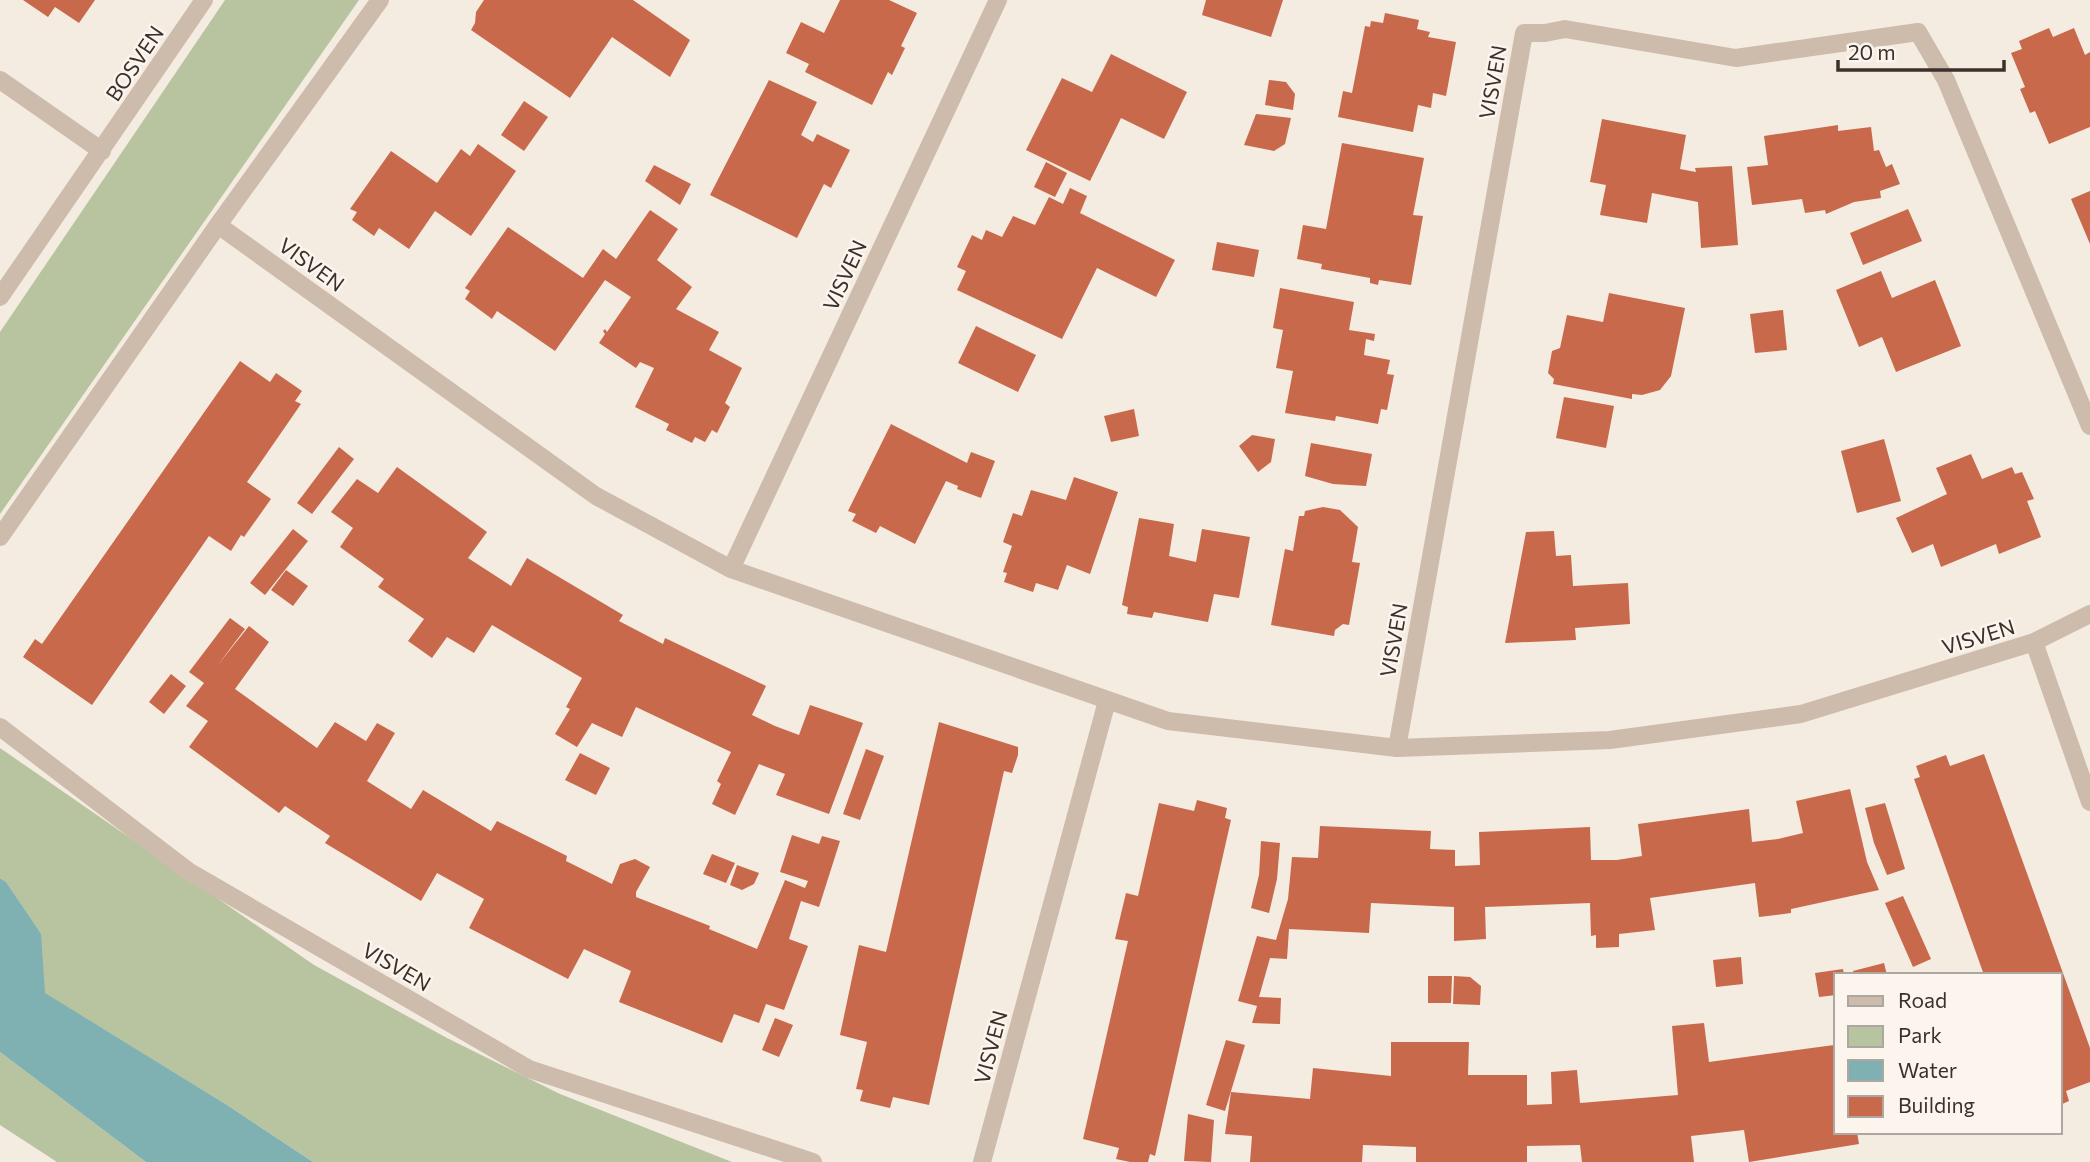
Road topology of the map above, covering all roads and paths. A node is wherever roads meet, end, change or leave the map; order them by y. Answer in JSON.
{"nodes":[{"id":1,"x":204,"y":0,"type":"edge"},
{"id":2,"x":380,"y":0,"type":"edge"},
{"id":3,"x":999,"y":0,"type":"edge"},
{"id":4,"x":0,"y":80,"type":"edge"},
{"id":5,"x":102,"y":151,"type":"junction"},
{"id":6,"x":218,"y":225,"type":"junction"},
{"id":7,"x":0,"y":297,"type":"edge"},
{"id":8,"x":2090,"y":426,"type":"edge"},
{"id":9,"x":0,"y":537,"type":"edge"},
{"id":10,"x":731,"y":569,"type":"junction"},
{"id":11,"x":2090,"y":614,"type":"edge"},
{"id":12,"x":2034,"y":642,"type":"junction"},
{"id":13,"x":1107,"y":701,"type":"junction"},
{"id":14,"x":0,"y":727,"type":"edge"},
{"id":15,"x":1397,"y":748,"type":"junction"},
{"id":16,"x":2090,"y":802,"type":"edge"},
{"id":17,"x":813,"y":1162,"type":"edge"},
{"id":18,"x":982,"y":1162,"type":"edge"}],
"edges":[{"from":1,"to":5,"type":"street","name":"BOSVEN"},
{"from":2,"to":6,"type":"street"},
{"from":3,"to":10,"type":"street","name":"VISVEN"},
{"from":4,"to":5,"type":"street"},
{"from":5,"to":7,"type":"street","name":"BOSVEN"},
{"from":6,"to":9,"type":"street"},
{"from":6,"to":10,"type":"street","name":"VISVEN"},
{"from":8,"to":15,"type":"street","name":"VISVEN"},
{"from":10,"to":13,"type":"street","name":"VISVEN"},
{"from":11,"to":12,"type":"street","name":"VISVEN"},
{"from":12,"to":15,"type":"street","name":"VISVEN"},
{"from":12,"to":16,"type":"street","name":"VISVEN"},
{"from":13,"to":15,"type":"street","name":"VISVEN"},
{"from":13,"to":18,"type":"street","name":"VISVEN"},
{"from":14,"to":17,"type":"street","name":"VISVEN"}]}
